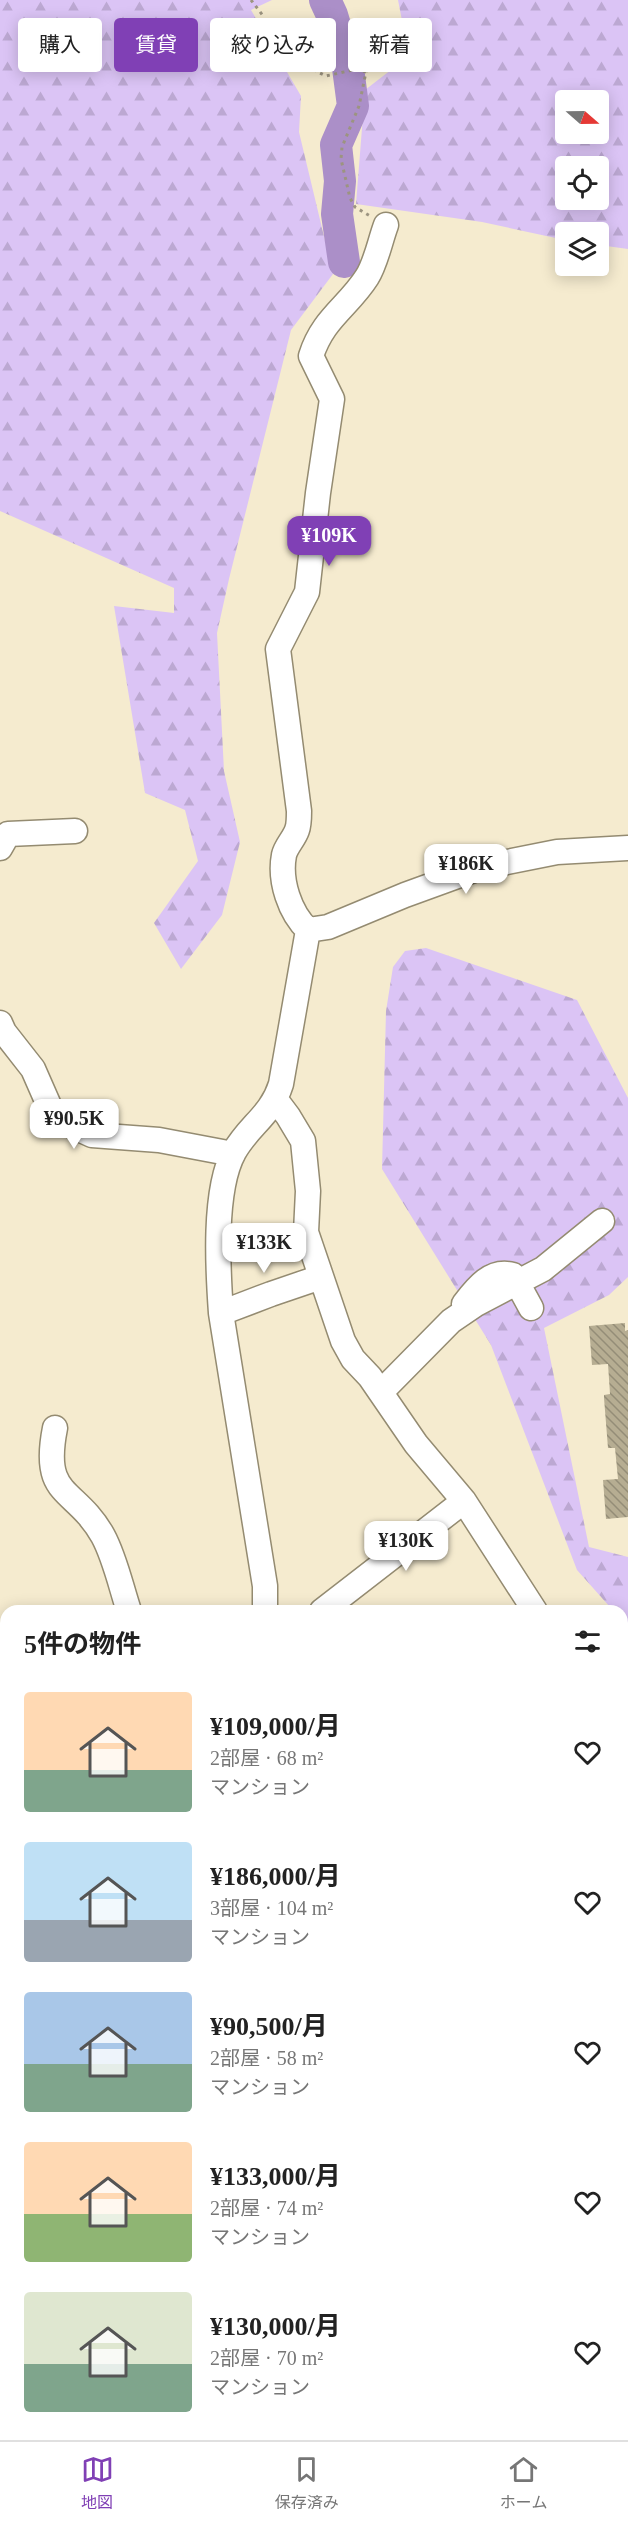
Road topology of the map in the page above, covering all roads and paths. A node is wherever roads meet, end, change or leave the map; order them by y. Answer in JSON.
{"nodes":[{"id":1,"x":251,"y":0,"type":"edge"},
{"id":2,"x":386,"y":225,"type":"joint"},
{"id":3,"x":75,"y":831,"type":"dead end"},
{"id":4,"x":0,"y":848,"type":"edge"},
{"id":5,"x":628,"y":848,"type":"edge"},
{"id":6,"x":308,"y":930,"type":"junction"},
{"id":7,"x":0,"y":1023,"type":"edge"},
{"id":8,"x":276,"y":1101,"type":"junction"},
{"id":9,"x":233,"y":1154,"type":"junction"},
{"id":10,"x":602,"y":1221,"type":"dead end"},
{"id":11,"x":321,"y":1277,"type":"junction"},
{"id":12,"x":516,"y":1283,"type":"junction"},
{"id":13,"x":531,"y":1308,"type":"dead end"},
{"id":14,"x":221,"y":1313,"type":"junction"},
{"id":15,"x":381,"y":1392,"type":"junction"},
{"id":16,"x":55,"y":1428,"type":"dead end"},
{"id":17,"x":464,"y":1501,"type":"junction"},
{"id":18,"x":127,"y":1605,"type":"edge"},
{"id":19,"x":265,"y":1605,"type":"edge"},
{"id":20,"x":330,"y":1605,"type":"edge"},
{"id":21,"x":531,"y":1605,"type":"edge"}],
"edges":[{"from":1,"to":2,"type":"path"},
{"from":2,"to":6,"type":"street"},
{"from":3,"to":4,"type":"street"},
{"from":5,"to":6,"type":"street"},
{"from":6,"to":8,"type":"street"},
{"from":7,"to":9,"type":"street"},
{"from":8,"to":9,"type":"street"},
{"from":8,"to":11,"type":"street"},
{"from":9,"to":14,"type":"street"},
{"from":10,"to":12,"type":"street"},
{"from":11,"to":14,"type":"street"},
{"from":11,"to":15,"type":"street"},
{"from":12,"to":13,"type":"street"},
{"from":12,"to":15,"type":"street"},
{"from":14,"to":19,"type":"street"},
{"from":15,"to":17,"type":"street"},
{"from":16,"to":18,"type":"street"},
{"from":17,"to":20,"type":"street"},
{"from":17,"to":21,"type":"street"}]}
